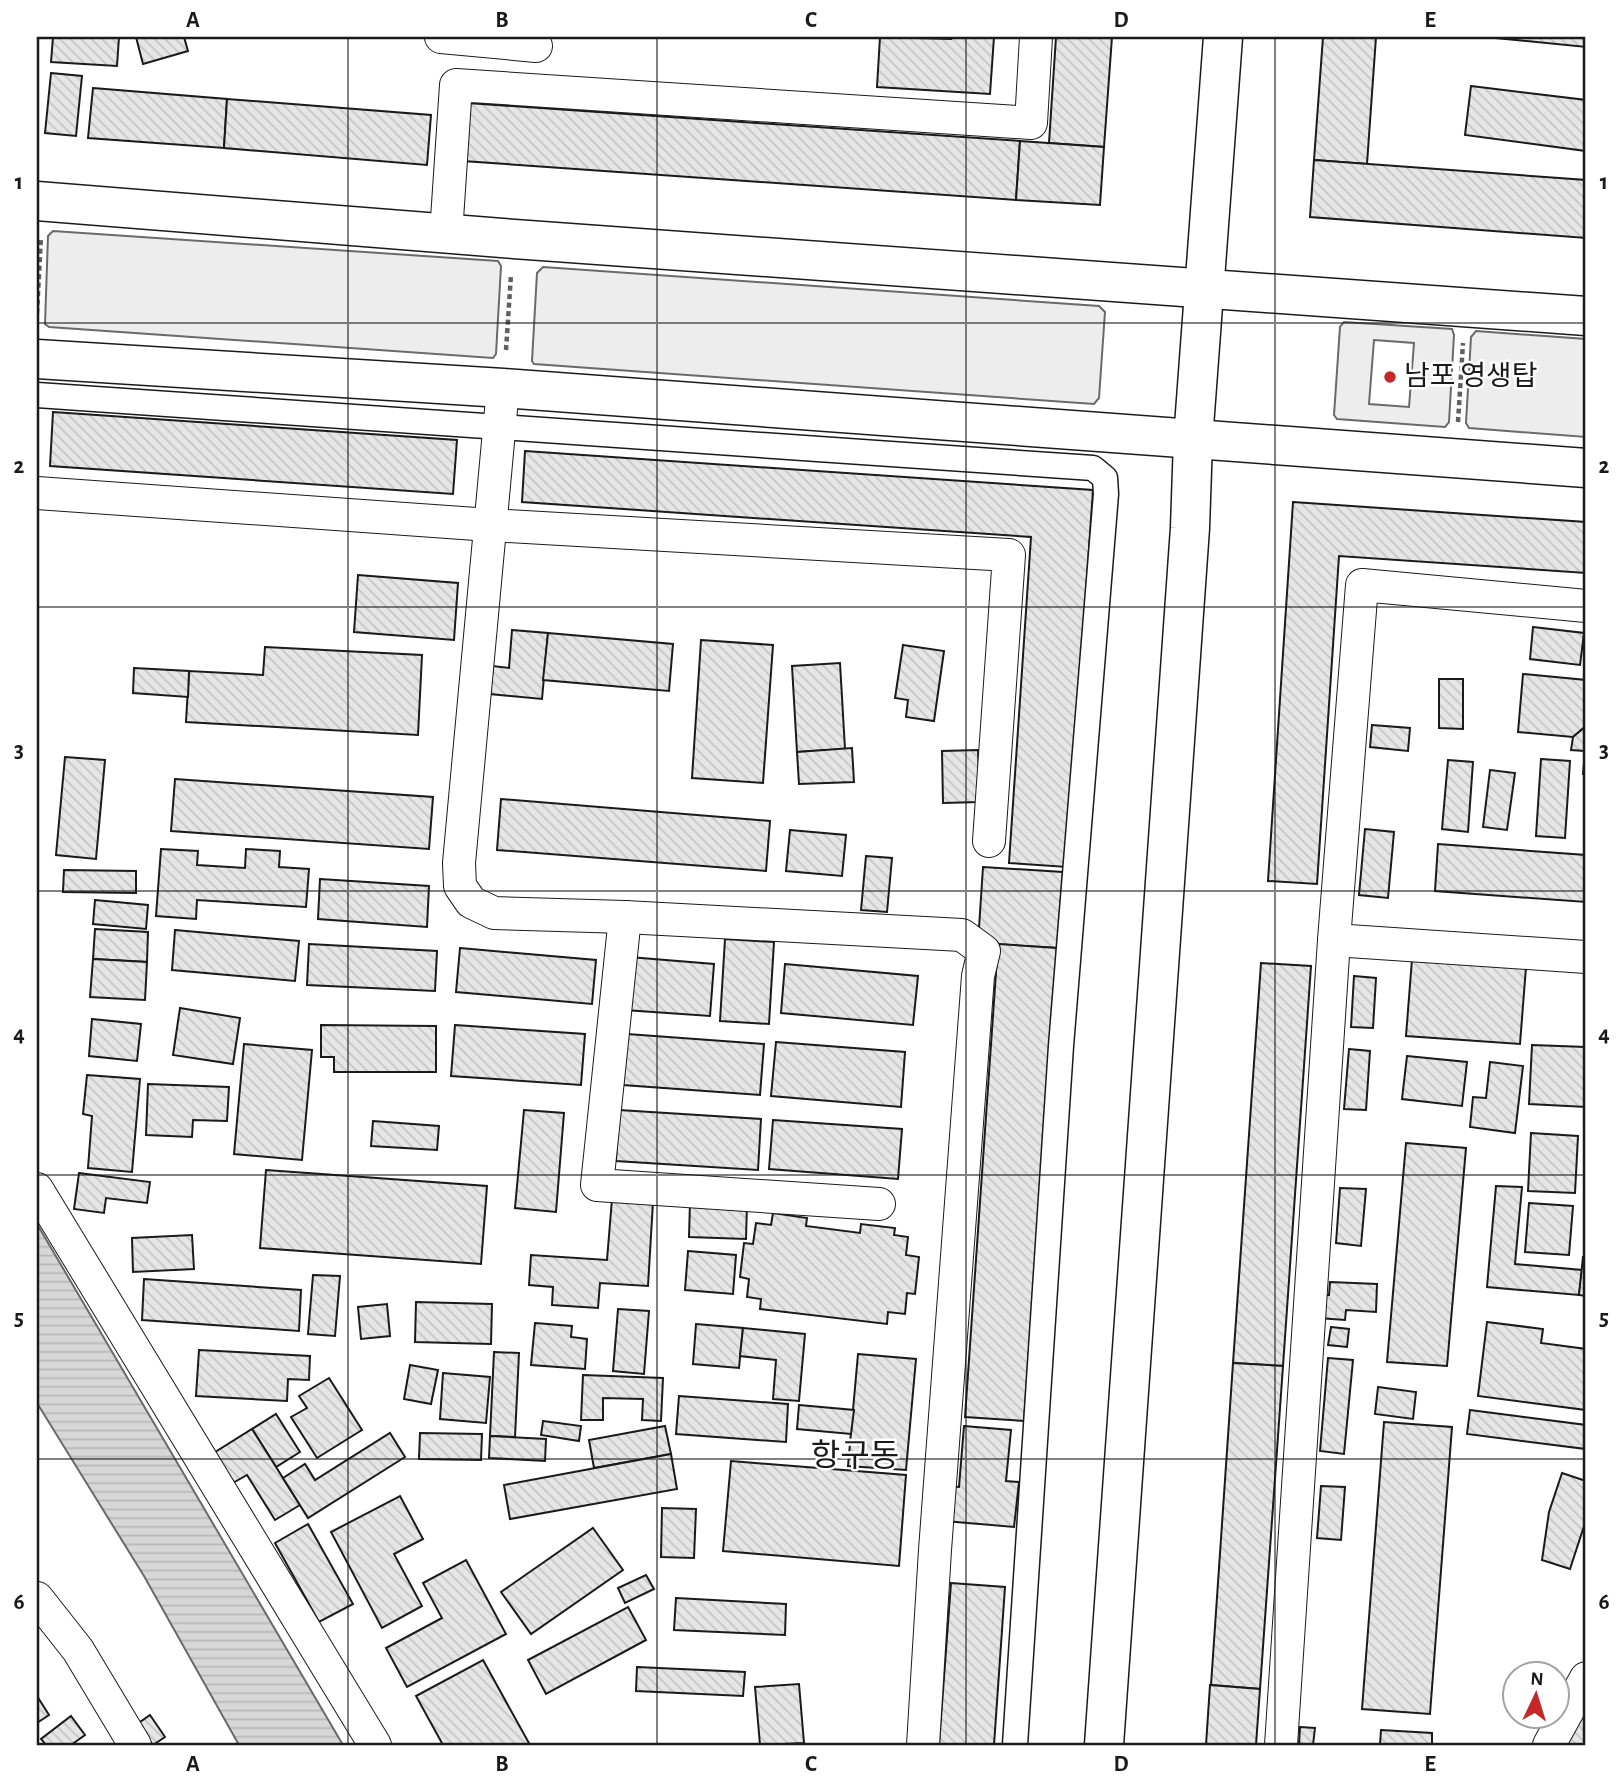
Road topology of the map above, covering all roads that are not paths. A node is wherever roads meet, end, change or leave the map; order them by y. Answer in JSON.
{"nodes":[{"id":1,"x":441,"y":37,"type":"edge"},
{"id":2,"x":1036,"y":37,"type":"edge"},
{"id":3,"x":1223,"y":37,"type":"edge"},
{"id":4,"x":537,"y":41,"type":"edge"},
{"id":5,"x":533,"y":91,"type":"junction"},
{"id":6,"x":40,"y":201,"type":"edge"},
{"id":7,"x":446,"y":234,"type":"junction"},
{"id":8,"x":1206,"y":290,"type":"junction"},
{"id":9,"x":1586,"y":316,"type":"edge"},
{"id":10,"x":37,"y":359,"type":"edge"},
{"id":11,"x":503,"y":388,"type":"junction"},
{"id":12,"x":37,"y":395,"type":"edge"},
{"id":13,"x":498,"y":428,"type":"junction"},
{"id":14,"x":1193,"y":440,"type":"junction"},
{"id":15,"x":1586,"y":468,"type":"edge"},
{"id":16,"x":37,"y":493,"type":"edge"},
{"id":17,"x":489,"y":525,"type":"junction"},
{"id":18,"x":1586,"y":606,"type":"edge"},
{"id":19,"x":989,"y":841,"type":"dead end"},
{"id":20,"x":625,"y":917,"type":"junction"},
{"id":21,"x":1334,"y":940,"type":"junction"},
{"id":22,"x":1586,"y":957,"type":"edge"},
{"id":23,"x":37,"y":1189,"type":"edge"},
{"id":24,"x":879,"y":1204,"type":"dead end"},
{"id":25,"x":37,"y":1598,"type":"edge"},
{"id":26,"x":1586,"y":1678,"type":"edge"},
{"id":27,"x":135,"y":1745,"type":"edge"},
{"id":28,"x":375,"y":1745,"type":"edge"},
{"id":29,"x":923,"y":1745,"type":"edge"},
{"id":30,"x":1015,"y":1745,"type":"edge"},
{"id":31,"x":1104,"y":1745,"type":"edge"},
{"id":32,"x":1281,"y":1745,"type":"edge"},
{"id":33,"x":1549,"y":1745,"type":"edge"}],
"edges":[{"from":1,"to":4,"type":"street"},
{"from":2,"to":5,"type":"street"},
{"from":3,"to":8,"type":"main road"},
{"from":4,"to":5,"type":"street"},
{"from":5,"to":7,"type":"street"},
{"from":6,"to":7,"type":"main road"},
{"from":7,"to":8,"type":"main road"},
{"from":8,"to":9,"type":"main road"},
{"from":8,"to":14,"type":"main road"},
{"from":10,"to":11,"type":"main road"},
{"from":11,"to":13,"type":"street"},
{"from":11,"to":14,"type":"main road"},
{"from":12,"to":13,"type":"street"},
{"from":13,"to":17,"type":"street"},
{"from":13,"to":30,"type":"street"},
{"from":14,"to":15,"type":"main road"},
{"from":14,"to":31,"type":"main road"},
{"from":16,"to":17,"type":"street"},
{"from":17,"to":19,"type":"street"},
{"from":17,"to":20,"type":"street"},
{"from":18,"to":21,"type":"street"},
{"from":20,"to":24,"type":"street"},
{"from":20,"to":29,"type":"street"},
{"from":21,"to":22,"type":"street"},
{"from":21,"to":32,"type":"street"},
{"from":23,"to":28,"type":"street"},
{"from":25,"to":27,"type":"street"},
{"from":26,"to":33,"type":"street"}]}
